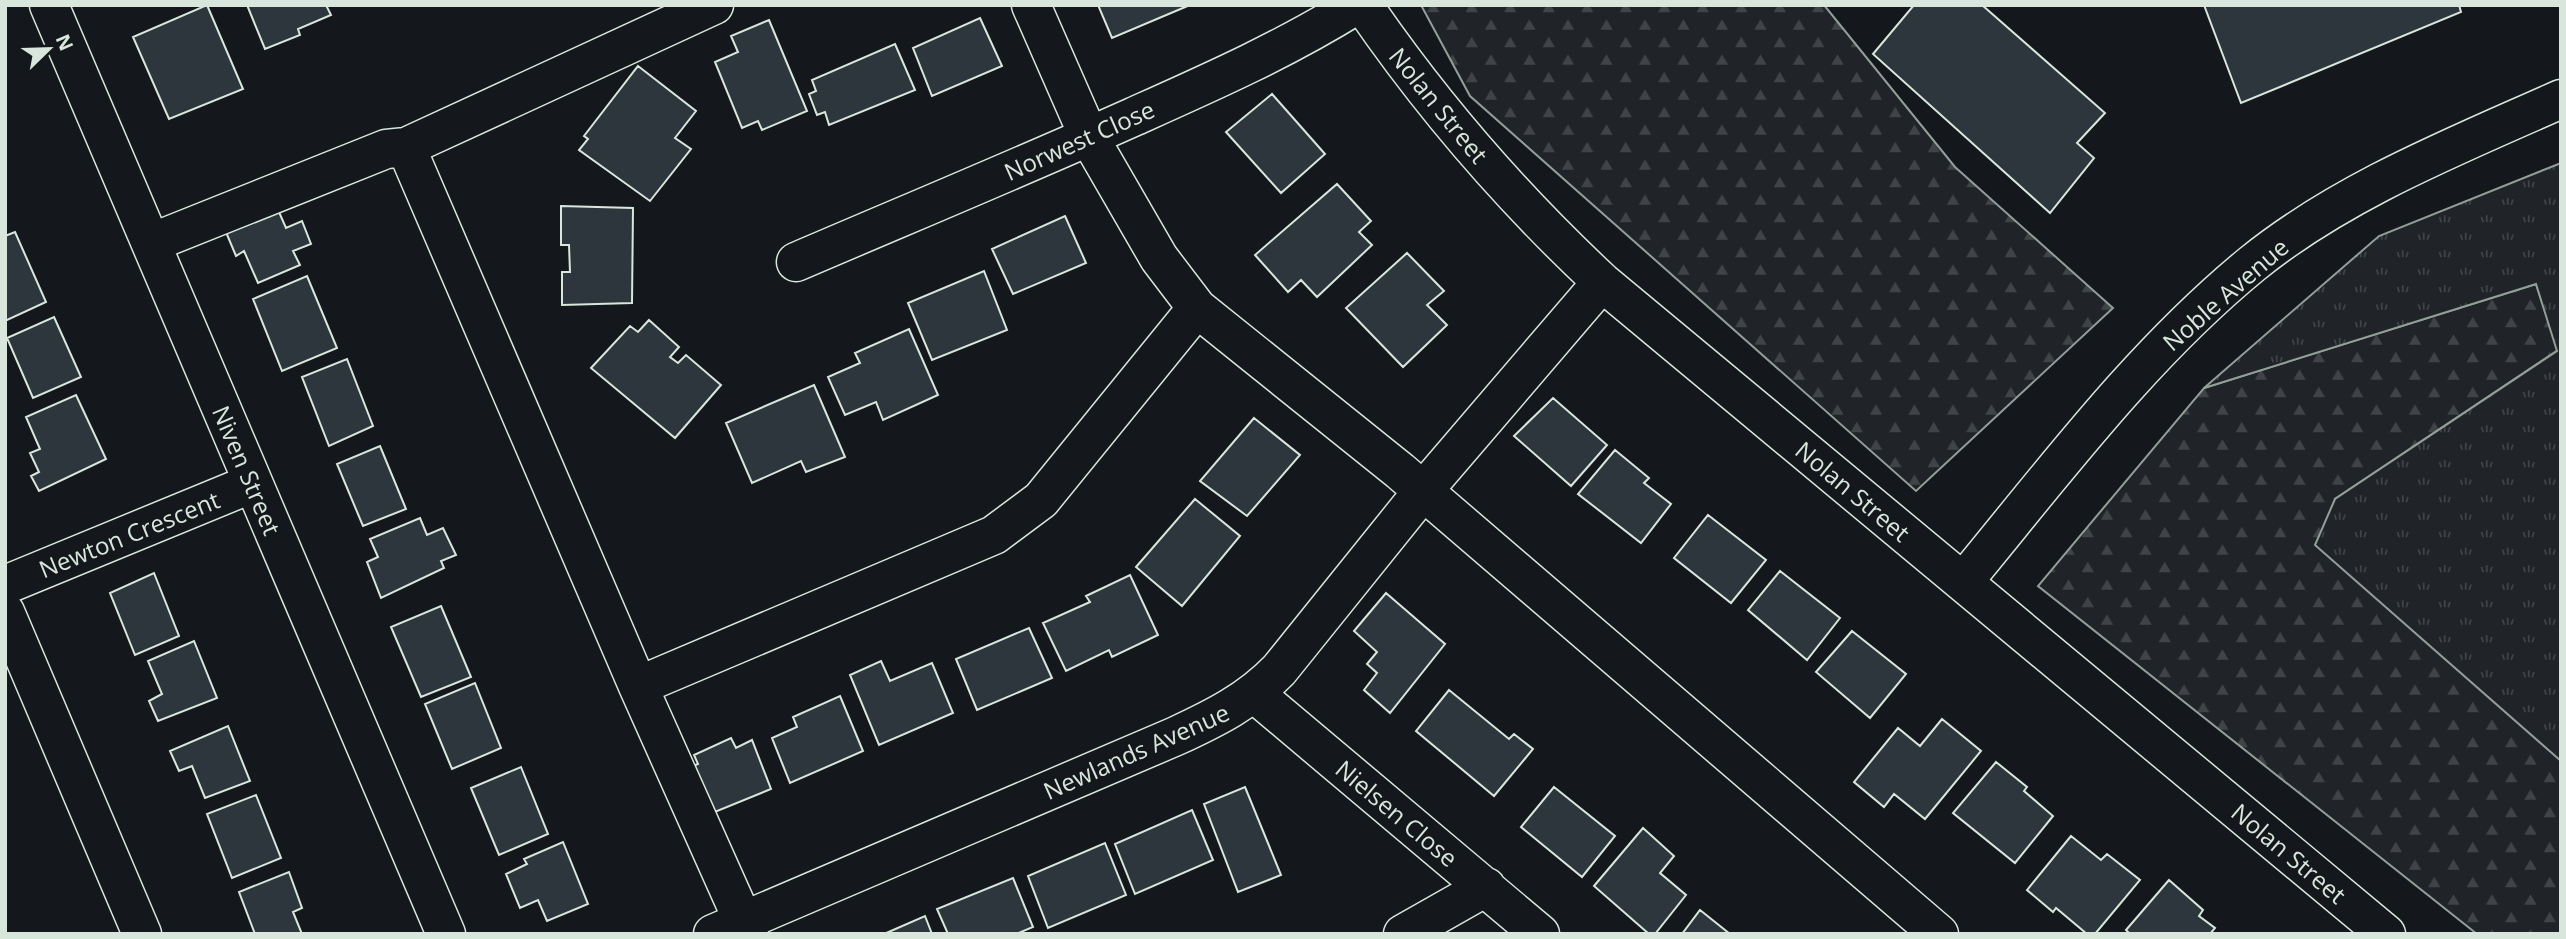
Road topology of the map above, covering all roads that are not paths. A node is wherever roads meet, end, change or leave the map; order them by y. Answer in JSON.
{"nodes":[{"id":1,"x":49,"y":5,"type":"edge"},
{"id":2,"x":714,"y":5,"type":"edge"},
{"id":3,"x":1031,"y":5,"type":"edge"},
{"id":4,"x":1356,"y":5,"type":"edge"},
{"id":5,"x":1363,"y":5,"type":"edge"},
{"id":6,"x":2561,"y":99,"type":"edge"},
{"id":7,"x":1089,"y":137,"type":"junction"},
{"id":8,"x":405,"y":147,"type":"junction"},
{"id":9,"x":151,"y":243,"type":"junction"},
{"id":10,"x":796,"y":262,"type":"dead end"},
{"id":11,"x":1602,"y":282,"type":"junction"},
{"id":12,"x":1197,"y":308,"type":"junction"},
{"id":13,"x":253,"y":483,"type":"junction"},
{"id":14,"x":1423,"y":491,"type":"junction"},
{"id":15,"x":1963,"y":582,"type":"junction"},
{"id":16,"x":5,"y":584,"type":"edge"},
{"id":17,"x":5,"y":612,"type":"edge"},
{"id":18,"x":638,"y":686,"type":"junction"},
{"id":19,"x":1254,"y":693,"type":"junction"},
{"id":20,"x":1486,"y":887,"type":"junction"},
{"id":21,"x":735,"y":929,"type":"edge"},
{"id":22,"x":142,"y":934,"type":"edge"},
{"id":23,"x":446,"y":934,"type":"edge"},
{"id":24,"x":1403,"y":934,"type":"edge"},
{"id":25,"x":1540,"y":934,"type":"edge"},
{"id":26,"x":1939,"y":934,"type":"edge"},
{"id":27,"x":2386,"y":934,"type":"edge"}],
"edges":[{"from":1,"to":9,"type":"street","name":"Niven Street"},
{"from":2,"to":8,"type":"street"},
{"from":3,"to":7,"type":"street"},
{"from":4,"to":7,"type":"street","name":"Norwest Close"},
{"from":5,"to":11,"type":"street","name":"Nolan Street"},
{"from":6,"to":15,"type":"street","name":"Noble Avenue"},
{"from":7,"to":10,"type":"street","name":"Norwest Close"},
{"from":7,"to":12,"type":"street"},
{"from":8,"to":9,"type":"street"},
{"from":8,"to":18,"type":"street"},
{"from":9,"to":13,"type":"street","name":"Niven Street"},
{"from":11,"to":14,"type":"street","name":"Newlands Avenue"},
{"from":11,"to":15,"type":"street","name":"Nolan Street"},
{"from":12,"to":14,"type":"street"},
{"from":12,"to":18,"type":"street"},
{"from":13,"to":16,"type":"street","name":"Newton Crescent"},
{"from":13,"to":23,"type":"street","name":"Niven Street"},
{"from":14,"to":19,"type":"street","name":"Newlands Avenue"},
{"from":14,"to":26,"type":"street"},
{"from":15,"to":27,"type":"street","name":"Nolan Street"},
{"from":17,"to":22,"type":"street"},
{"from":18,"to":21,"type":"street"},
{"from":19,"to":20,"type":"street","name":"Nielsen Close"},
{"from":19,"to":21,"type":"street","name":"Newlands Avenue"},
{"from":20,"to":24,"type":"street"},
{"from":20,"to":25,"type":"street","name":"Nielsen Close"}]}
